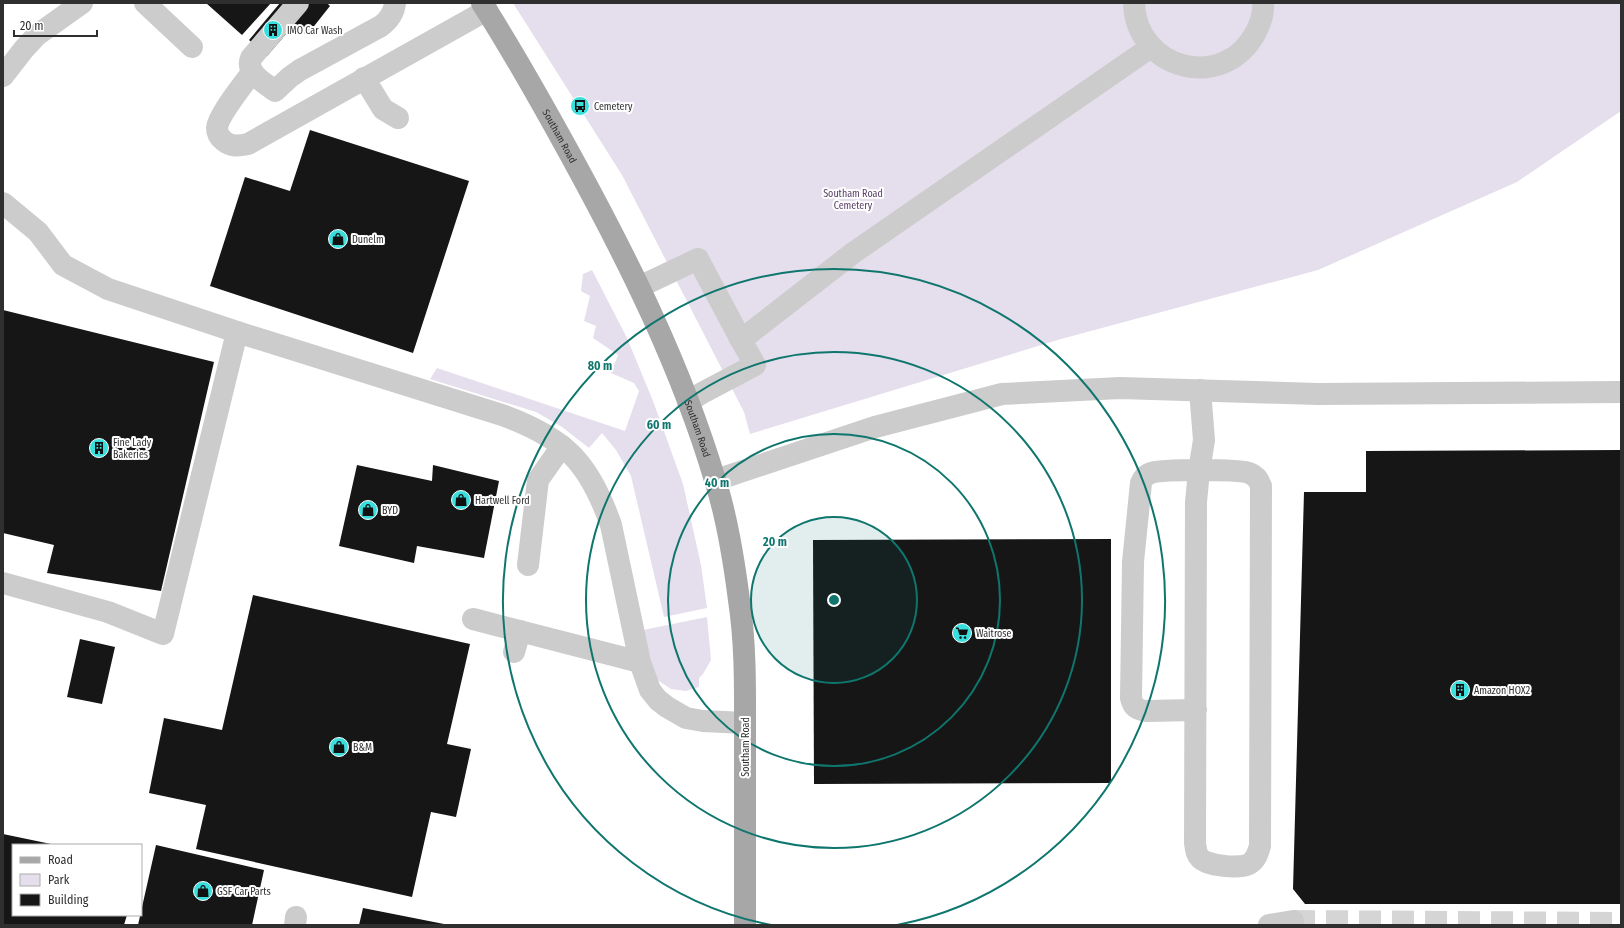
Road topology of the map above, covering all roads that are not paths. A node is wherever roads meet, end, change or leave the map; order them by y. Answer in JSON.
{"nodes":[{"id":1,"x":82,"y":3,"type":"edge"},
{"id":2,"x":145,"y":3,"type":"edge"},
{"id":3,"x":298,"y":3,"type":"edge"},
{"id":4,"x":395,"y":3,"type":"edge"},
{"id":5,"x":1134,"y":3,"type":"edge"},
{"id":6,"x":1263,"y":3,"type":"edge"},
{"id":7,"x":485,"y":7,"type":"edge"},
{"id":8,"x":192,"y":47,"type":"dead end"},
{"id":9,"x":1151,"y":47,"type":"junction"},
{"id":10,"x":252,"y":72,"type":"junction"},
{"id":11,"x":3,"y":76,"type":"edge"},
{"id":12,"x":364,"y":78,"type":"junction"},
{"id":13,"x":275,"y":91,"type":"junction"},
{"id":14,"x":304,"y":113,"type":"junction"},
{"id":15,"x":398,"y":118,"type":"dead end"},
{"id":16,"x":3,"y":203,"type":"edge"},
{"id":17,"x":639,"y":287,"type":"junction"},
{"id":18,"x":237,"y":332,"type":"junction"},
{"id":19,"x":741,"y":340,"type":"junction"},
{"id":20,"x":1200,"y":390,"type":"junction"},
{"id":21,"x":1621,"y":392,"type":"edge"},
{"id":22,"x":688,"y":402,"type":"junction"},
{"id":23,"x":562,"y":446,"type":"junction"},
{"id":24,"x":1199,"y":470,"type":"junction"},
{"id":25,"x":716,"y":480,"type":"junction"},
{"id":26,"x":528,"y":565,"type":"dead end"},
{"id":27,"x":3,"y":583,"type":"edge"},
{"id":28,"x":473,"y":619,"type":"dead end"},
{"id":29,"x":520,"y":631,"type":"junction"},
{"id":30,"x":514,"y":652,"type":"dead end"},
{"id":31,"x":640,"y":662,"type":"junction"},
{"id":32,"x":1196,"y":710,"type":"junction"},
{"id":33,"x":745,"y":724,"type":"junction"},
{"id":34,"x":1293,"y":921,"type":"dead end"},
{"id":35,"x":745,"y":925,"type":"edge"},
{"id":36,"x":1268,"y":925,"type":"edge"}],
"edges":[{"from":1,"to":11,"type":"lane"},
{"from":2,"to":8,"type":"lane"},
{"from":3,"to":10,"type":"lane"},
{"from":4,"to":13,"type":"lane"},
{"from":5,"to":9,"type":"lane"},
{"from":6,"to":9,"type":"lane"},
{"from":7,"to":12,"type":"lane"},
{"from":7,"to":17,"type":"main road","name":"Southam Road"},
{"from":9,"to":19,"type":"lane"},
{"from":10,"to":13,"type":"lane"},
{"from":10,"to":14,"type":"lane"},
{"from":12,"to":14,"type":"lane"},
{"from":12,"to":15,"type":"lane"},
{"from":13,"to":14,"type":"lane"},
{"from":16,"to":18,"type":"lane"},
{"from":17,"to":19,"type":"lane"},
{"from":17,"to":22,"type":"main road","name":"Southam Road"},
{"from":18,"to":23,"type":"lane"},
{"from":18,"to":27,"type":"lane"},
{"from":19,"to":22,"type":"lane"},
{"from":20,"to":21,"type":"lane"},
{"from":20,"to":24,"type":"lane"},
{"from":20,"to":25,"type":"lane"},
{"from":22,"to":25,"type":"main road","name":"Southam Road"},
{"from":23,"to":26,"type":"lane"},
{"from":23,"to":31,"type":"lane"},
{"from":24,"to":32,"type":"lane"},
{"from":24,"to":32,"type":"lane"},
{"from":24,"to":32,"type":"lane"},
{"from":25,"to":33,"type":"main road","name":"Southam Road"},
{"from":28,"to":29,"type":"lane"},
{"from":29,"to":30,"type":"lane"},
{"from":29,"to":31,"type":"lane"},
{"from":31,"to":33,"type":"lane"},
{"from":33,"to":35,"type":"main road","name":"Southam Road"},
{"from":34,"to":36,"type":"lane"}]}
